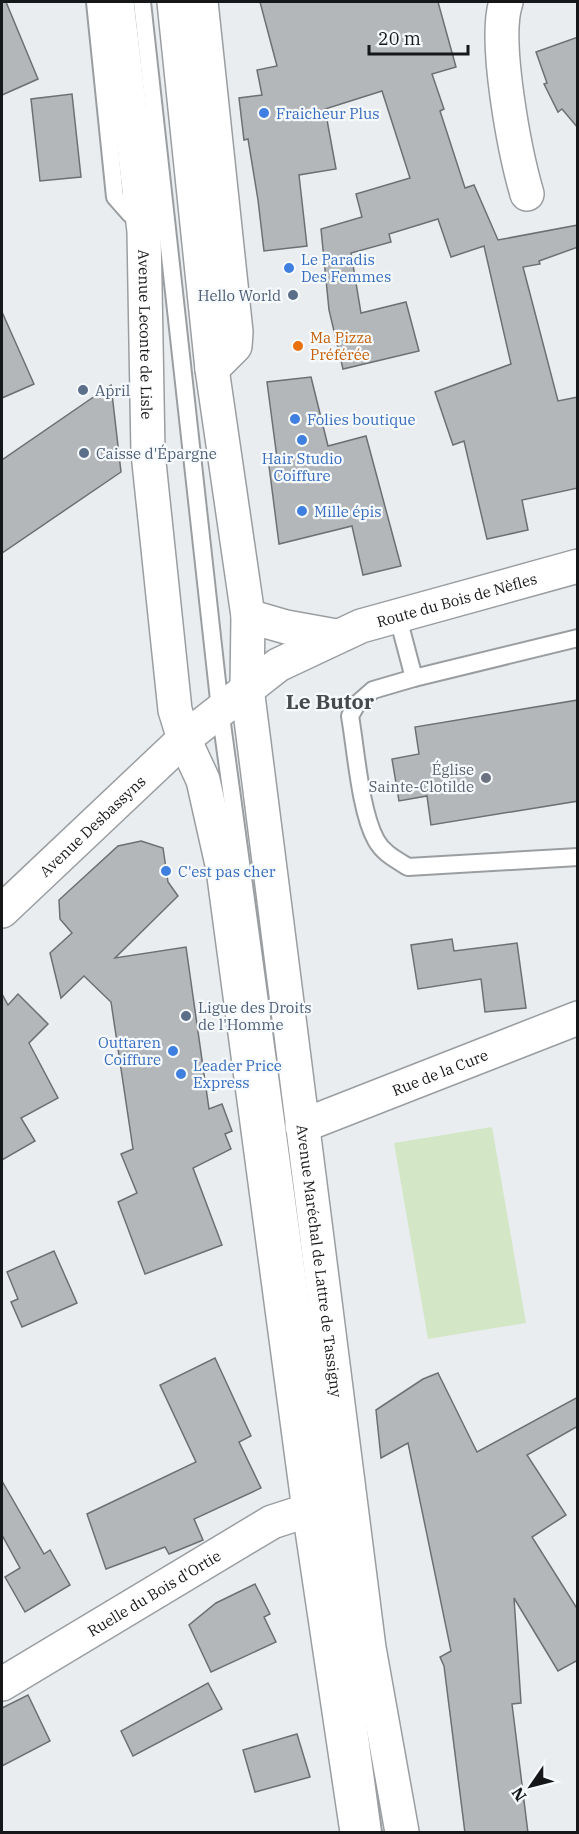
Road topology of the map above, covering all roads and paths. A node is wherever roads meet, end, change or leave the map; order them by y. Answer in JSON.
{"nodes":[{"id":1,"x":95,"y":2,"type":"edge"},
{"id":2,"x":117,"y":2,"type":"edge"},
{"id":3,"x":142,"y":2,"type":"edge"},
{"id":4,"x":174,"y":2,"type":"edge"},
{"id":5,"x":201,"y":2,"type":"edge"},
{"id":6,"x":506,"y":2,"type":"edge"},
{"id":7,"x":527,"y":194,"type":"dead end"},
{"id":8,"x":142,"y":220,"type":"junction"},
{"id":9,"x":212,"y":369,"type":"junction"},
{"id":10,"x":578,"y":566,"type":"edge"},
{"id":11,"x":397,"y":614,"type":"junction"},
{"id":12,"x":248,"y":616,"type":"junction"},
{"id":13,"x":336,"y":636,"type":"junction"},
{"id":14,"x":578,"y":638,"type":"edge"},
{"id":15,"x":414,"y":678,"type":"junction"},
{"id":16,"x":247,"y":688,"type":"junction"},
{"id":17,"x":220,"y":709,"type":"junction"},
{"id":18,"x":184,"y":739,"type":"junction"},
{"id":19,"x":578,"y":857,"type":"edge"},
{"id":20,"x":2,"y":911,"type":"edge"},
{"id":21,"x":578,"y":1018,"type":"edge"},
{"id":22,"x":302,"y":1126,"type":"junction"},
{"id":23,"x":309,"y":1510,"type":"junction"},
{"id":24,"x":2,"y":1683,"type":"edge"},
{"id":25,"x":357,"y":1833,"type":"edge"},
{"id":26,"x":373,"y":1833,"type":"edge"},
{"id":27,"x":402,"y":1833,"type":"edge"}],
"edges":[{"from":1,"to":8,"type":"lane"},
{"from":2,"to":8,"type":"main road","name":"Avenue Leconte de Lisle"},
{"from":3,"to":17,"type":"lane","name":"Avenue Leconte de Lisle"},
{"from":4,"to":9,"type":"main road"},
{"from":5,"to":9,"type":"main road"},
{"from":6,"to":7,"type":"main road"},
{"from":8,"to":18,"type":"main road","name":"Avenue Leconte de Lisle"},
{"from":9,"to":12,"type":"main road"},
{"from":10,"to":11,"type":"main road","name":"Route du Bois de Nèfles"},
{"from":11,"to":13,"type":"main road","name":"Route du Bois de Nèfles"},
{"from":11,"to":15,"type":"lane"},
{"from":12,"to":13,"type":"main road"},
{"from":12,"to":16,"type":"main road"},
{"from":13,"to":16,"type":"main road","name":"Route du Bois de Nèfles"},
{"from":14,"to":15,"type":"lane"},
{"from":15,"to":19,"type":"lane"},
{"from":16,"to":17,"type":"main road","name":"Route du Bois de Nèfles"},
{"from":16,"to":22,"type":"main road","name":"Avenue Maréchal de Lattre de Tassigny"},
{"from":17,"to":18,"type":"main road","name":"Route du Bois de Nèfles"},
{"from":17,"to":26,"type":"lane","name":"Avenue Maréchal de Lattre de Tassigny"},
{"from":18,"to":20,"type":"main road","name":"Avenue Desbassyns"},
{"from":18,"to":23,"type":"main road"},
{"from":21,"to":22,"type":"main road","name":"Rue de la Cure"},
{"from":22,"to":27,"type":"main road","name":"Avenue Maréchal de Lattre de Tassigny"},
{"from":23,"to":24,"type":"main road","name":"Ruelle du Bois d'Ortie"},
{"from":23,"to":25,"type":"main road"}]}
